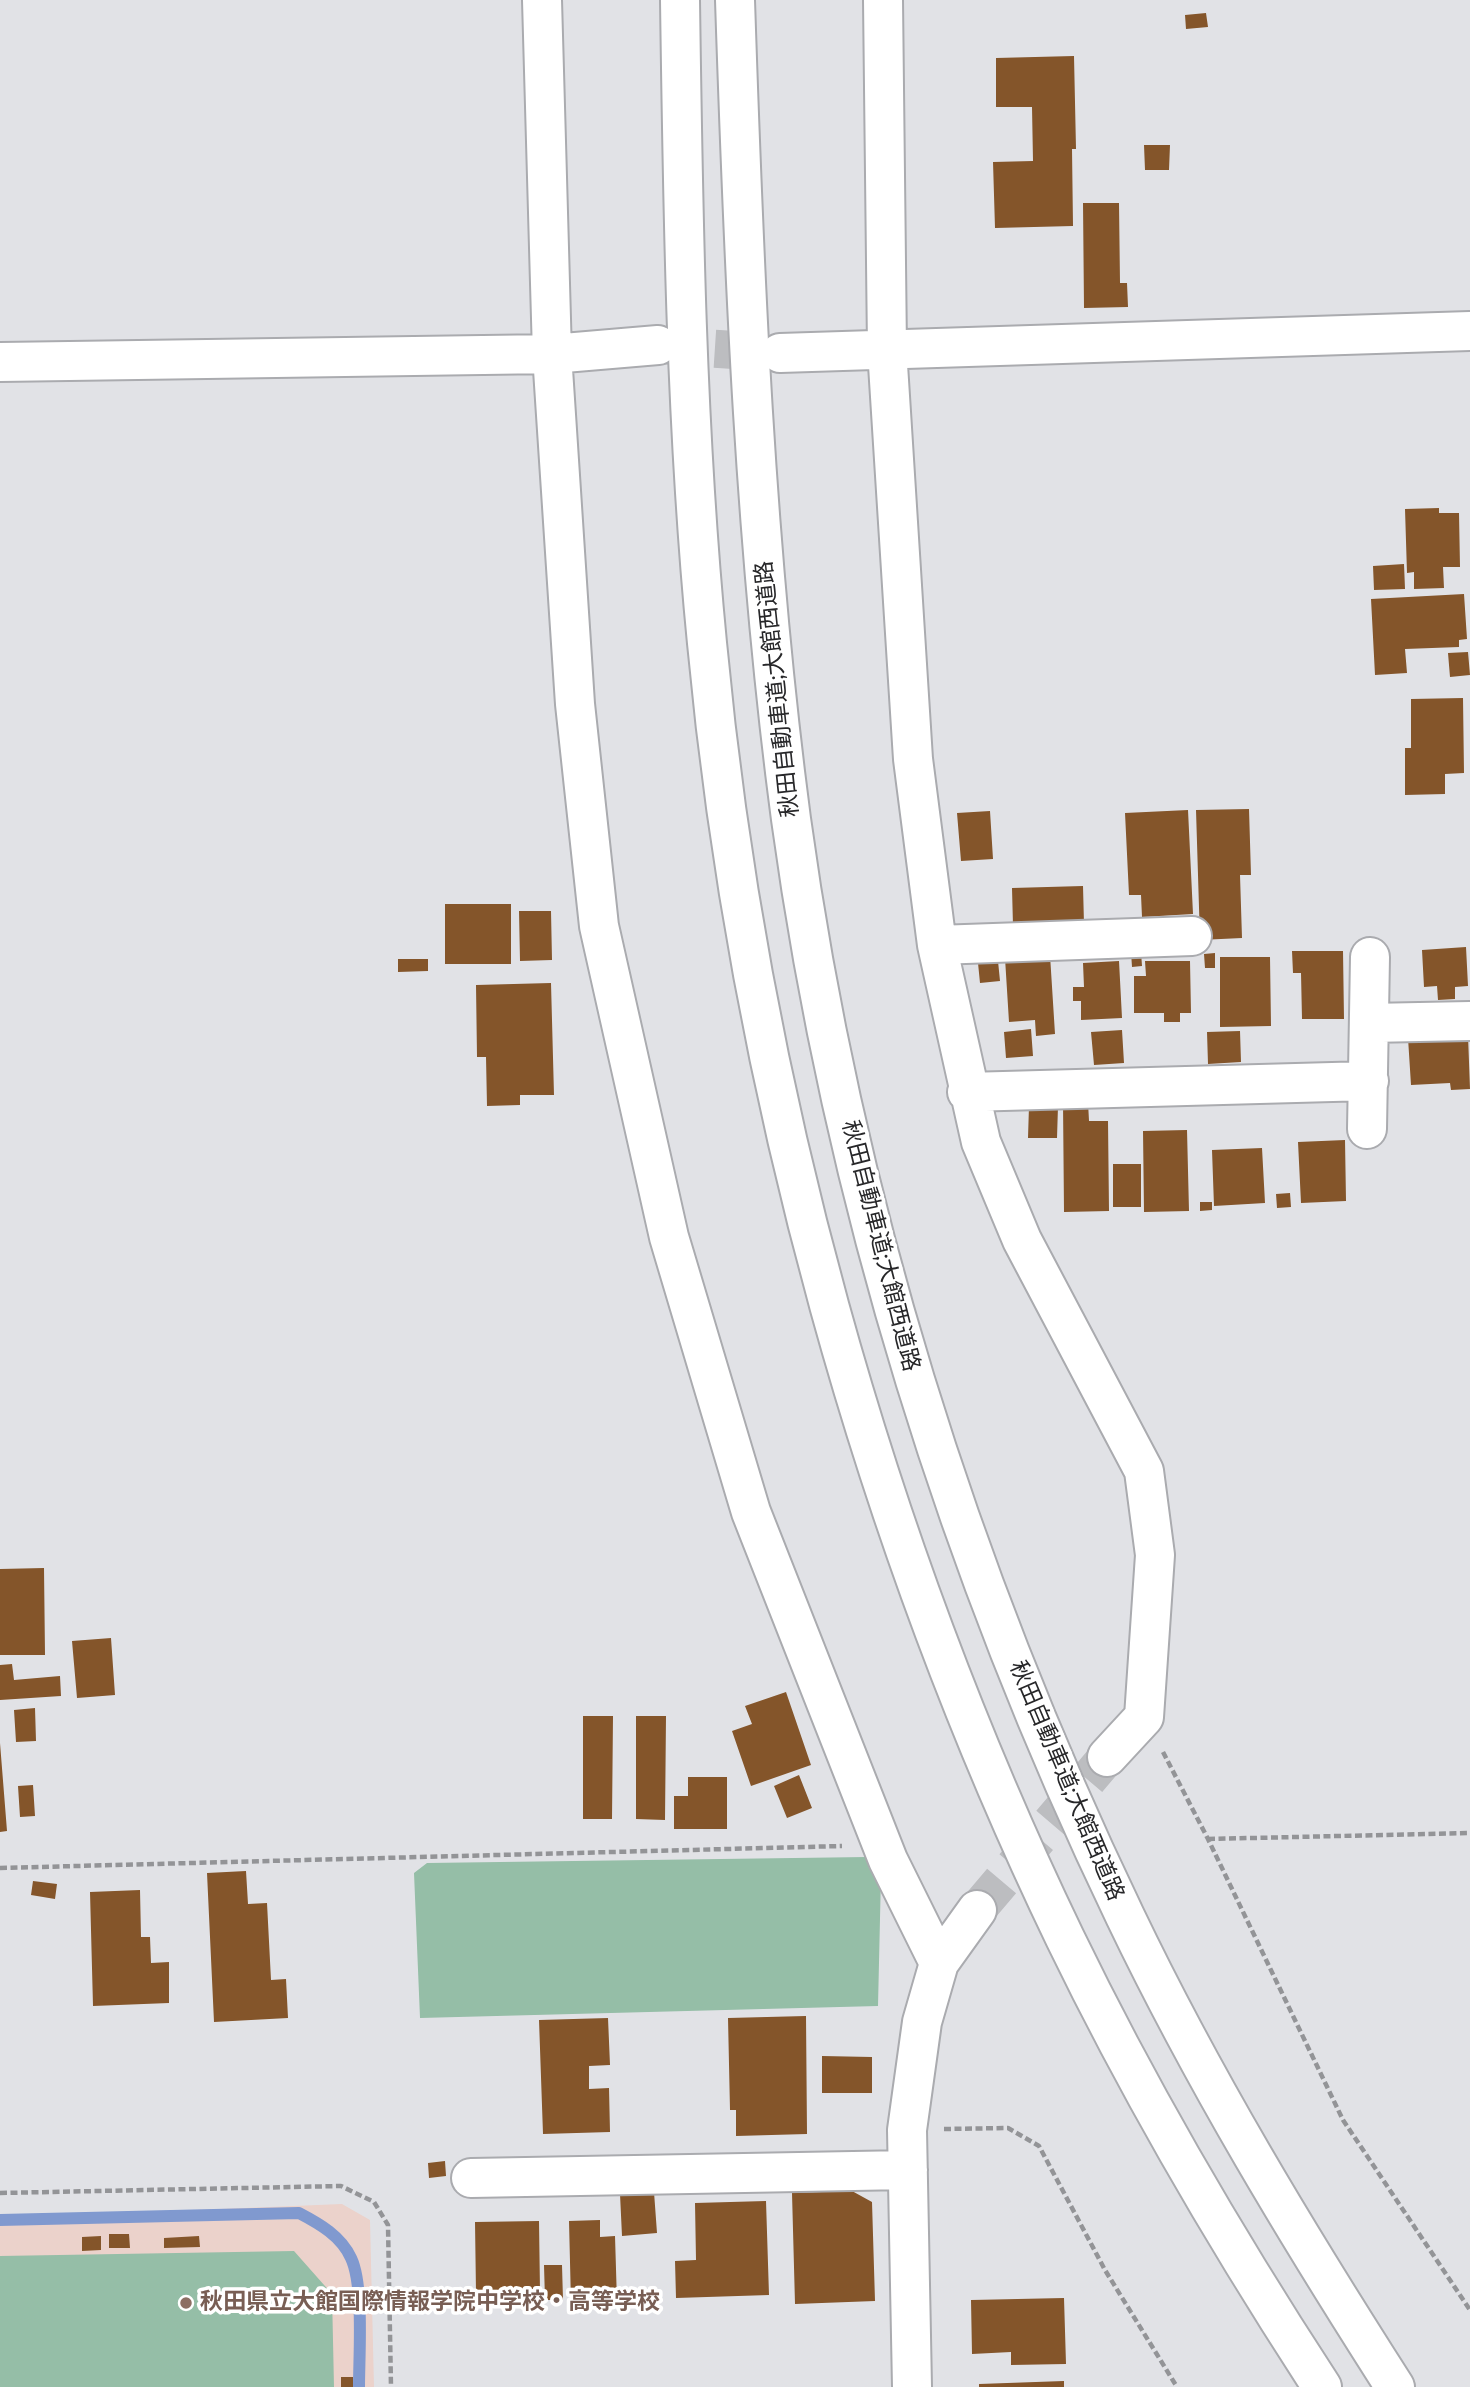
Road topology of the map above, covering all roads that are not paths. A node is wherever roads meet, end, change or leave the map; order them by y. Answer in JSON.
{"nodes":[{"id":1,"x":542,"y":0,"type":"edge"},
{"id":2,"x":680,"y":0,"type":"edge"},
{"id":3,"x":735,"y":0,"type":"edge"},
{"id":4,"x":883,"y":0,"type":"edge"},
{"id":5,"x":1470,"y":331,"type":"edge"},
{"id":6,"x":659,"y":345,"type":"tunnel mouth"},
{"id":7,"x":887,"y":349,"type":"junction"},
{"id":8,"x":780,"y":353,"type":"tunnel mouth"},
{"id":9,"x":552,"y":354,"type":"junction"},
{"id":10,"x":0,"y":362,"type":"edge"},
{"id":11,"x":1192,"y":936,"type":"dead end"},
{"id":12,"x":937,"y":946,"type":"junction"},
{"id":13,"x":1370,"y":957,"type":"dead end"},
{"id":14,"x":1470,"y":1020,"type":"edge"},
{"id":15,"x":1369,"y":1023,"type":"junction"},
{"id":16,"x":1368,"y":1081,"type":"junction"},
{"id":17,"x":967,"y":1092,"type":"junction"},
{"id":18,"x":1367,"y":1129,"type":"dead end"},
{"id":19,"x":1107,"y":1757,"type":"tunnel mouth"},
{"id":20,"x":976,"y":1910,"type":"tunnel mouth"},
{"id":21,"x":939,"y":1963,"type":"junction"},
{"id":22,"x":908,"y":2170,"type":"junction"},
{"id":23,"x":471,"y":2178,"type":"dead end"},
{"id":24,"x":912,"y":2387,"type":"edge"},
{"id":25,"x":1322,"y":2387,"type":"edge"},
{"id":26,"x":1395,"y":2387,"type":"edge"}],
"edges":[{"from":1,"to":9,"type":"main road"},
{"from":2,"to":25,"type":"main road"},
{"from":3,"to":26,"type":"main road","name":"秋田自動車道;大館西道路"},
{"from":4,"to":7,"type":"main road"},
{"from":5,"to":7,"type":"main road"},
{"from":6,"to":9,"type":"main road"},
{"from":7,"to":8,"type":"main road"},
{"from":7,"to":12,"type":"main road"},
{"from":9,"to":10,"type":"main road"},
{"from":9,"to":21,"type":"main road"},
{"from":11,"to":12,"type":"main road"},
{"from":12,"to":17,"type":"main road"},
{"from":13,"to":15,"type":"main road"},
{"from":14,"to":15,"type":"main road"},
{"from":15,"to":16,"type":"main road"},
{"from":16,"to":17,"type":"main road"},
{"from":16,"to":18,"type":"main road"},
{"from":17,"to":19,"type":"main road"},
{"from":20,"to":21,"type":"main road"},
{"from":21,"to":22,"type":"main road"},
{"from":22,"to":23,"type":"main road"},
{"from":22,"to":24,"type":"main road"}]}
